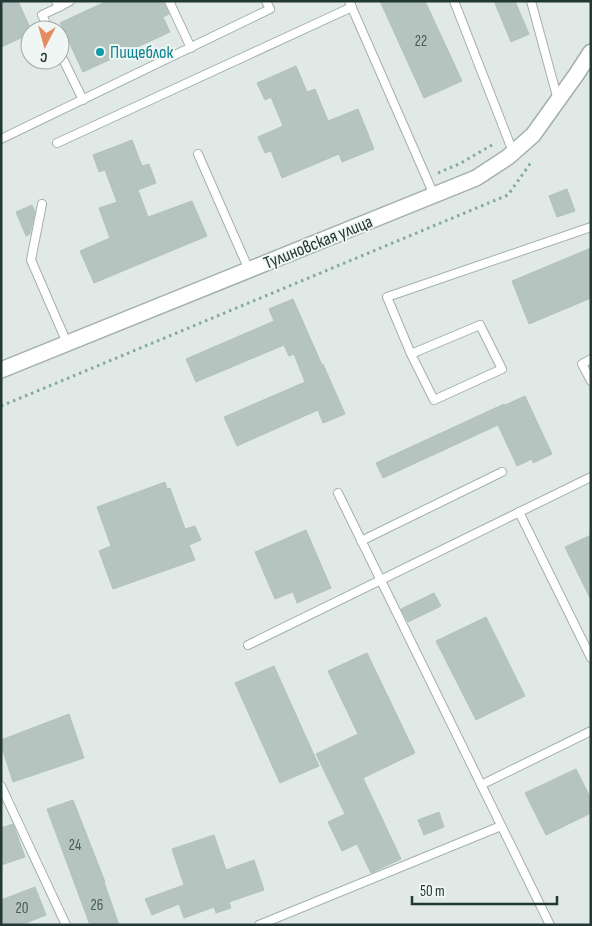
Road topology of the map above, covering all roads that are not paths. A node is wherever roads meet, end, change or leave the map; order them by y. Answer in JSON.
{"nodes":[{"id":1,"x":70,"y":1,"type":"edge"},
{"id":2,"x":169,"y":1,"type":"edge"},
{"id":3,"x":266,"y":1,"type":"edge"},
{"id":4,"x":454,"y":1,"type":"edge"},
{"id":5,"x":531,"y":1,"type":"edge"},
{"id":6,"x":57,"y":4,"type":"edge"},
{"id":7,"x":351,"y":4,"type":"edge"},
{"id":8,"x":44,"y":20,"type":"edge"},
{"id":9,"x":191,"y":48,"type":"junction"},
{"id":10,"x":591,"y":52,"type":"edge"},
{"id":11,"x":68,"y":70,"type":"edge"},
{"id":12,"x":83,"y":100,"type":"junction"},
{"id":13,"x":558,"y":100,"type":"junction"},
{"id":14,"x":1,"y":139,"type":"edge"},
{"id":15,"x":57,"y":143,"type":"dead end"},
{"id":16,"x":513,"y":152,"type":"junction"},
{"id":17,"x":198,"y":154,"type":"dead end"},
{"id":18,"x":434,"y":195,"type":"junction"},
{"id":19,"x":42,"y":204,"type":"dead end"},
{"id":20,"x":591,"y":226,"type":"edge"},
{"id":21,"x":249,"y":270,"type":"junction"},
{"id":22,"x":67,"y":343,"type":"junction"},
{"id":23,"x":411,"y":354,"type":"junction"},
{"id":24,"x":591,"y":359,"type":"edge"},
{"id":25,"x":1,"y":370,"type":"edge"},
{"id":26,"x":591,"y":382,"type":"edge"},
{"id":27,"x":502,"y":472,"type":"dead end"},
{"id":28,"x":591,"y":477,"type":"edge"},
{"id":29,"x":338,"y":493,"type":"dead end"},
{"id":30,"x":519,"y":512,"type":"junction"},
{"id":31,"x":361,"y":541,"type":"junction"},
{"id":32,"x":380,"y":580,"type":"junction"},
{"id":33,"x":248,"y":645,"type":"dead end"},
{"id":34,"x":591,"y":658,"type":"edge"},
{"id":35,"x":591,"y":731,"type":"edge"},
{"id":36,"x":481,"y":785,"type":"junction"},
{"id":37,"x":1,"y":786,"type":"edge"},
{"id":38,"x":501,"y":826,"type":"junction"},
{"id":39,"x":66,"y":925,"type":"edge"},
{"id":40,"x":259,"y":925,"type":"edge"},
{"id":41,"x":550,"y":925,"type":"edge"}],
"edges":[{"from":1,"to":6,"type":"lane"},
{"from":2,"to":9,"type":"lane"},
{"from":3,"to":9,"type":"lane"},
{"from":4,"to":16,"type":"lane"},
{"from":5,"to":13,"type":"lane"},
{"from":6,"to":8,"type":"lane"},
{"from":7,"to":15,"type":"lane"},
{"from":7,"to":18,"type":"lane"},
{"from":9,"to":12,"type":"lane"},
{"from":10,"to":13,"type":"street","name":"Тулиновская улица"},
{"from":11,"to":12,"type":"lane"},
{"from":12,"to":14,"type":"lane"},
{"from":13,"to":16,"type":"street","name":"Тулиновская улица"},
{"from":16,"to":18,"type":"street","name":"Тулиновская улица"},
{"from":17,"to":21,"type":"lane"},
{"from":18,"to":21,"type":"street","name":"Тулиновская улица"},
{"from":19,"to":22,"type":"lane"},
{"from":20,"to":23,"type":"lane"},
{"from":21,"to":22,"type":"street","name":"Тулиновская улица"},
{"from":22,"to":25,"type":"street","name":"Тулиновская улица"},
{"from":23,"to":23,"type":"lane"},
{"from":24,"to":26,"type":"lane"},
{"from":27,"to":31,"type":"lane"},
{"from":28,"to":30,"type":"lane"},
{"from":29,"to":31,"type":"lane"},
{"from":30,"to":32,"type":"lane"},
{"from":30,"to":34,"type":"lane"},
{"from":31,"to":32,"type":"lane"},
{"from":32,"to":33,"type":"lane"},
{"from":32,"to":36,"type":"lane"},
{"from":35,"to":36,"type":"lane"},
{"from":36,"to":38,"type":"lane"},
{"from":37,"to":39,"type":"lane"},
{"from":38,"to":40,"type":"lane"},
{"from":38,"to":41,"type":"lane"}]}
